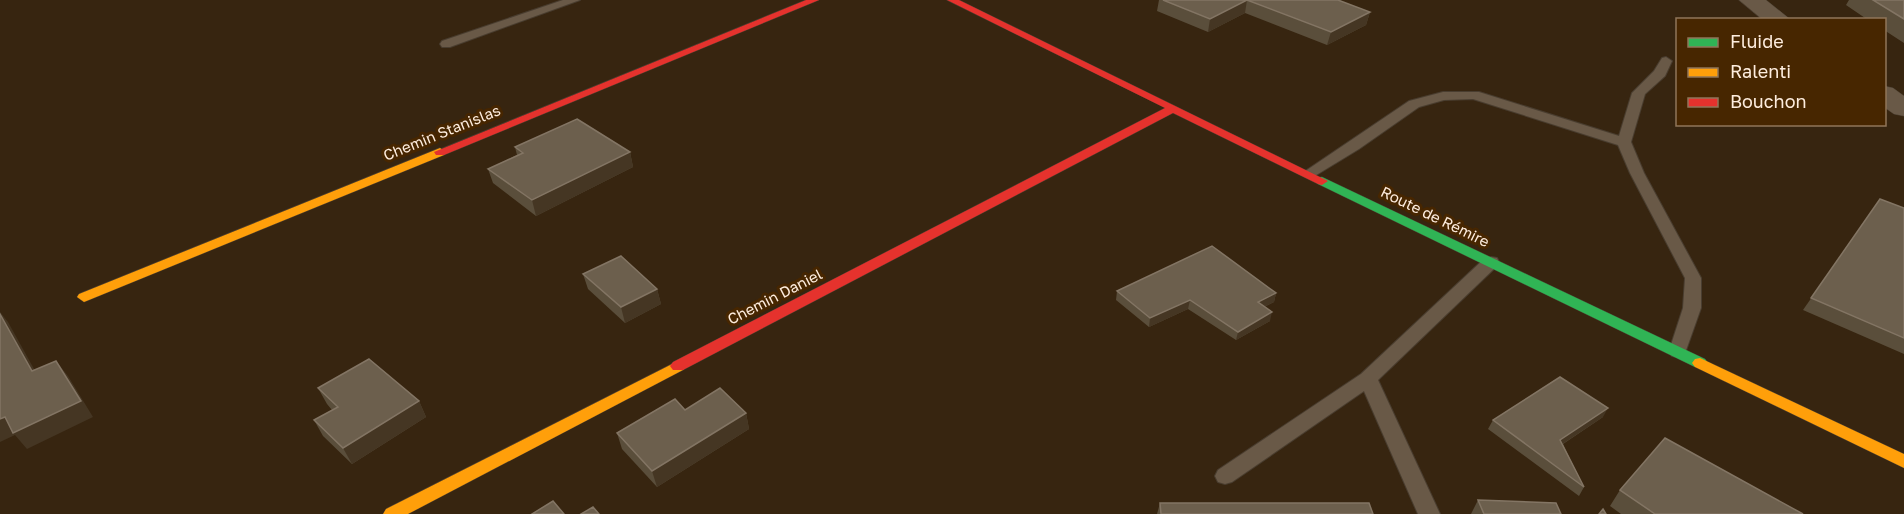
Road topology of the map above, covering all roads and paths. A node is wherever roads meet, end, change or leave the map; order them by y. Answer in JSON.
{"nodes":[{"id":1,"x":574,"y":0,"type":"edge"},
{"id":2,"x":813,"y":0,"type":"edge"},
{"id":3,"x":952,"y":0,"type":"edge"},
{"id":4,"x":1751,"y":0,"type":"edge"},
{"id":5,"x":1776,"y":18,"type":"edge"},
{"id":6,"x":446,"y":44,"type":"dead end"},
{"id":7,"x":1666,"y":61,"type":"dead end"},
{"id":8,"x":1886,"y":95,"type":"edge"},
{"id":9,"x":1904,"y":108,"type":"edge"},
{"id":10,"x":1172,"y":109,"type":"junction"},
{"id":11,"x":1624,"y":142,"type":"junction"},
{"id":12,"x":1308,"y":174,"type":"junction"},
{"id":13,"x":1491,"y":262,"type":"junction"},
{"id":14,"x":84,"y":297,"type":"dead end"},
{"id":15,"x":1678,"y":351,"type":"junction"},
{"id":16,"x":1368,"y":379,"type":"junction"},
{"id":17,"x":1904,"y":461,"type":"edge"},
{"id":18,"x":1225,"y":476,"type":"dead end"},
{"id":19,"x":392,"y":514,"type":"edge"},
{"id":20,"x":1429,"y":514,"type":"edge"}],
"edges":[{"from":1,"to":6,"type":"lane"},
{"from":2,"to":14,"type":"street","name":"Chemin Stanislas"},
{"from":3,"to":10,"type":"street","name":"Route de Rémire"},
{"from":4,"to":5,"type":"street"},
{"from":7,"to":11,"type":"lane"},
{"from":8,"to":9,"type":"street"},
{"from":10,"to":12,"type":"street","name":"Route de Rémire"},
{"from":10,"to":19,"type":"street","name":"Chemin Daniel"},
{"from":11,"to":12,"type":"lane"},
{"from":11,"to":15,"type":"lane"},
{"from":12,"to":13,"type":"street","name":"Route de Rémire"},
{"from":13,"to":15,"type":"street","name":"Route de Rémire"},
{"from":13,"to":16,"type":"lane"},
{"from":15,"to":17,"type":"street","name":"Route de Rémire"},
{"from":16,"to":18,"type":"lane"},
{"from":16,"to":20,"type":"lane"}]}
